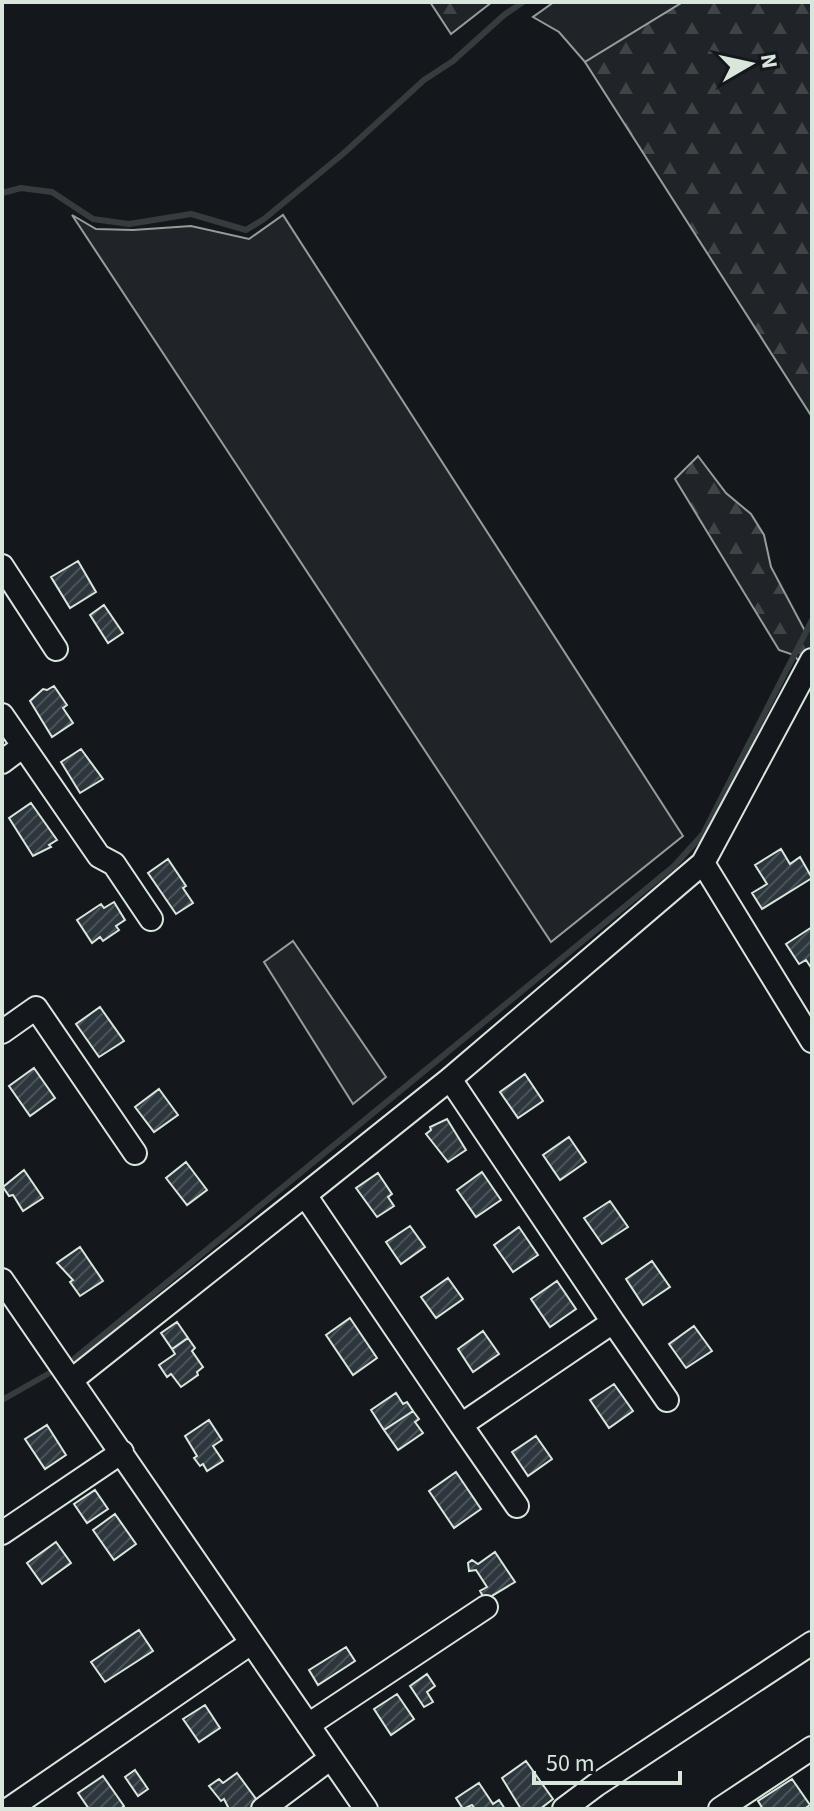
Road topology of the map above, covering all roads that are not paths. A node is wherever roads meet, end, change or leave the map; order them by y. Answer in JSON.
{"nodes":[{"id":1,"x":2,"y":566,"type":"edge"},
{"id":2,"x":56,"y":649,"type":"dead end"},
{"id":3,"x":812,"y":660,"type":"edge"},
{"id":4,"x":2,"y":715,"type":"edge"},
{"id":5,"x":22,"y":747,"type":"junction"},
{"id":6,"x":2,"y":762,"type":"edge"},
{"id":7,"x":703,"y":863,"type":"junction"},
{"id":8,"x":151,"y":919,"type":"dead end"},
{"id":9,"x":2,"y":1032,"type":"edge"},
{"id":10,"x":812,"y":1041,"type":"edge"},
{"id":11,"x":450,"y":1079,"type":"junction"},
{"id":12,"x":135,"y":1153,"type":"dead end"},
{"id":13,"x":305,"y":1195,"type":"junction"},
{"id":14,"x":3,"y":1282,"type":"edge"},
{"id":15,"x":613,"y":1322,"type":"junction"},
{"id":16,"x":73,"y":1379,"type":"junction"},
{"id":17,"x":667,"y":1400,"type":"dead end"},
{"id":18,"x":461,"y":1425,"type":"junction"},
{"id":19,"x":122,"y":1452,"type":"junction"},
{"id":20,"x":517,"y":1506,"type":"dead end"},
{"id":21,"x":2,"y":1533,"type":"edge"},
{"id":22,"x":486,"y":1607,"type":"dead end"},
{"id":23,"x":251,"y":1643,"type":"junction"},
{"id":24,"x":812,"y":1643,"type":"edge"},
{"id":25,"x":308,"y":1725,"type":"junction"},
{"id":26,"x":812,"y":1748,"type":"edge"},
{"id":27,"x":331,"y":1758,"type":"junction"},
{"id":28,"x":9,"y":1809,"type":"edge"},
{"id":29,"x":263,"y":1809,"type":"edge"},
{"id":30,"x":366,"y":1809,"type":"edge"},
{"id":31,"x":564,"y":1809,"type":"edge"},
{"id":32,"x":720,"y":1809,"type":"edge"}],
"edges":[{"from":1,"to":2,"type":"street"},
{"from":3,"to":7,"type":"street"},
{"from":4,"to":5,"type":"street"},
{"from":5,"to":6,"type":"street"},
{"from":5,"to":8,"type":"street"},
{"from":7,"to":10,"type":"street"},
{"from":7,"to":11,"type":"street"},
{"from":9,"to":12,"type":"street"},
{"from":11,"to":13,"type":"street"},
{"from":11,"to":15,"type":"street"},
{"from":13,"to":16,"type":"street"},
{"from":13,"to":18,"type":"street"},
{"from":14,"to":16,"type":"street"},
{"from":15,"to":17,"type":"street"},
{"from":15,"to":18,"type":"street"},
{"from":16,"to":19,"type":"street"},
{"from":18,"to":20,"type":"street"},
{"from":19,"to":21,"type":"street"},
{"from":19,"to":23,"type":"street"},
{"from":22,"to":25,"type":"street"},
{"from":23,"to":25,"type":"street"},
{"from":23,"to":28,"type":"street"},
{"from":24,"to":31,"type":"street"},
{"from":25,"to":27,"type":"street"},
{"from":26,"to":32,"type":"street"},
{"from":27,"to":29,"type":"street"},
{"from":27,"to":30,"type":"street"}]}
